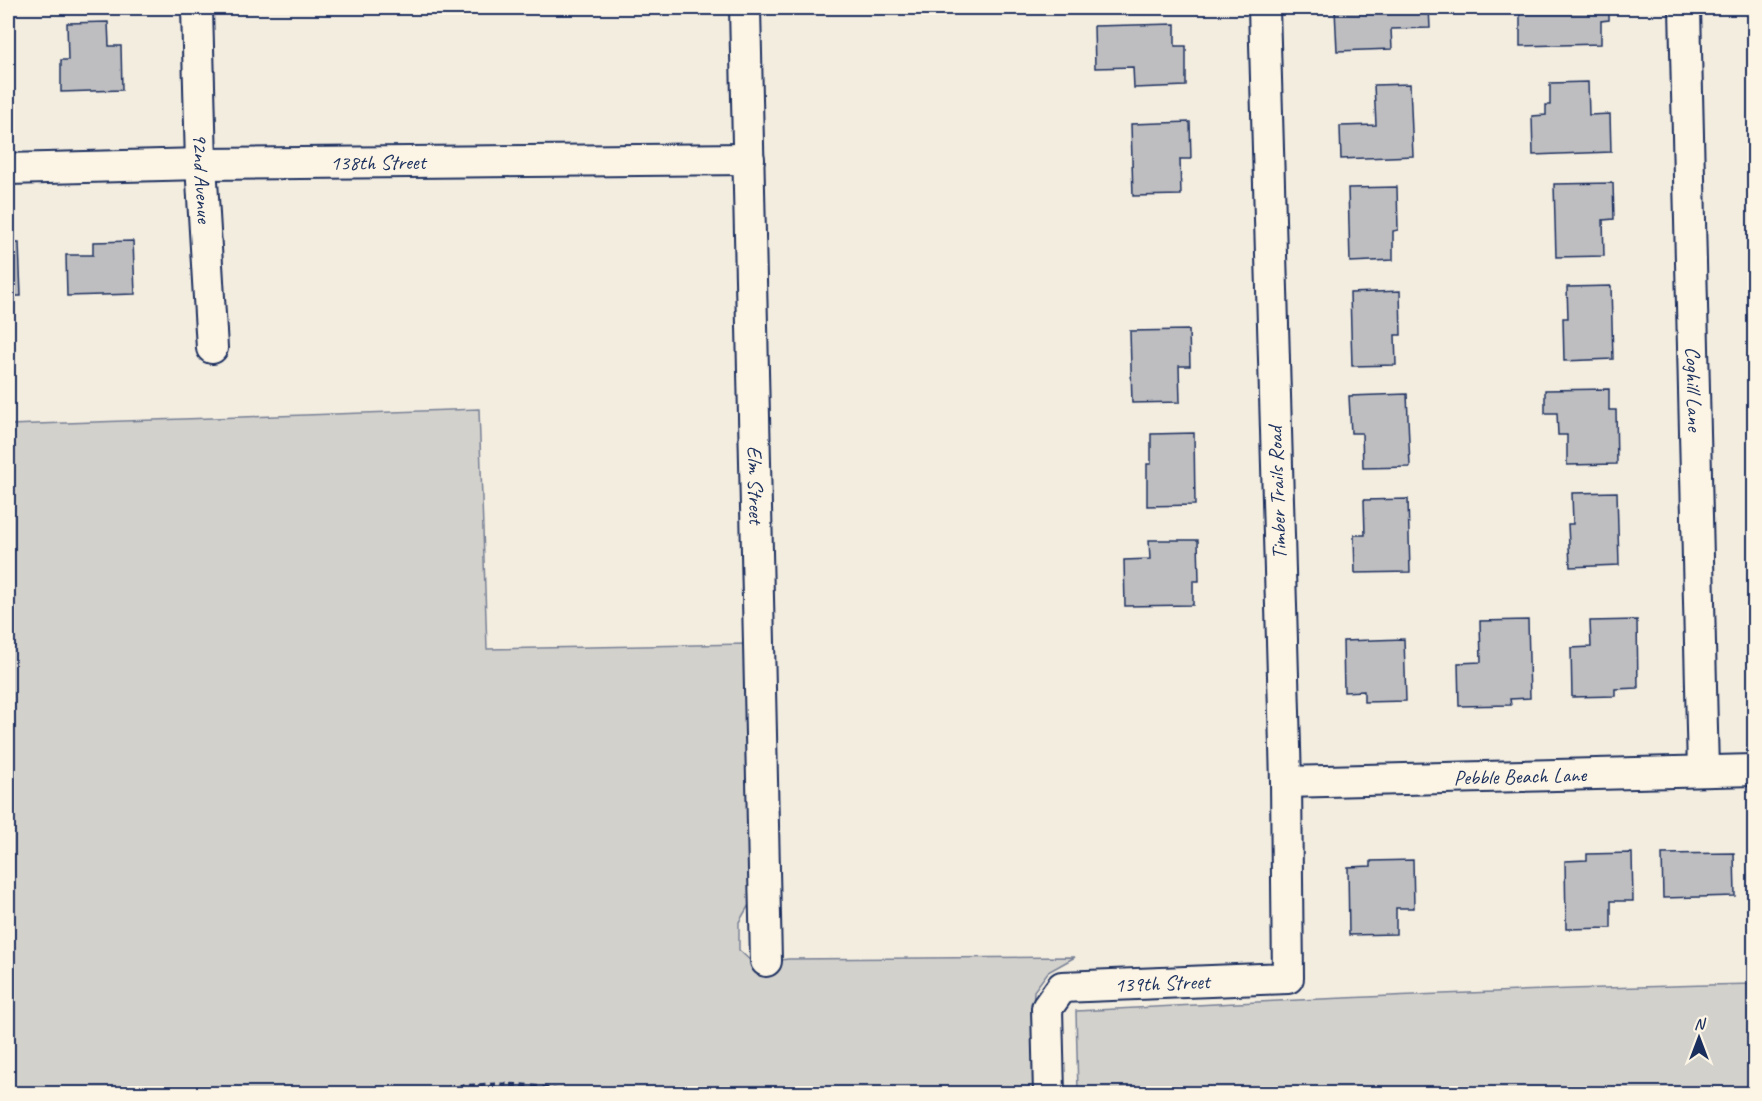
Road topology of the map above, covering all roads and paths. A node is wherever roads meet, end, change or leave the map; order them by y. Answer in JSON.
{"nodes":[{"id":1,"x":197,"y":8,"type":"edge"},
{"id":2,"x":745,"y":8,"type":"edge"},
{"id":3,"x":1264,"y":8,"type":"edge"},
{"id":4,"x":1685,"y":8,"type":"edge"},
{"id":5,"x":749,"y":159,"type":"junction"},
{"id":6,"x":201,"y":164,"type":"junction"},
{"id":7,"x":8,"y":169,"type":"edge"},
{"id":8,"x":212,"y":348,"type":"dead end"},
{"id":9,"x":1755,"y":770,"type":"edge"},
{"id":10,"x":1704,"y":771,"type":"junction"},
{"id":11,"x":1286,"y":782,"type":"junction"},
{"id":12,"x":766,"y":961,"type":"dead end"},
{"id":13,"x":1288,"y":978,"type":"joint"},
{"id":14,"x":396,"y":1094,"type":"edge"},
{"id":15,"x":568,"y":1094,"type":"edge"},
{"id":16,"x":1049,"y":1094,"type":"edge"}],
"edges":[{"from":1,"to":6,"type":"street","name":"92nd Avenue"},
{"from":2,"to":5,"type":"street","name":"Elm Street"},
{"from":3,"to":11,"type":"street","name":"Timber Trails Road"},
{"from":4,"to":10,"type":"street","name":"Coghill Lane"},
{"from":5,"to":6,"type":"street","name":"138th Street"},
{"from":5,"to":12,"type":"street","name":"Elm Street"},
{"from":6,"to":7,"type":"street","name":"138th Street"},
{"from":6,"to":8,"type":"street","name":"92nd Avenue"},
{"from":9,"to":10,"type":"street","name":"Pebble Beach Lane"},
{"from":10,"to":11,"type":"street","name":"Pebble Beach Lane"},
{"from":11,"to":13,"type":"street","name":"Timber Trails Road"},
{"from":13,"to":16,"type":"street","name":"139th Street"},
{"from":14,"to":15,"type":"path"}]}
